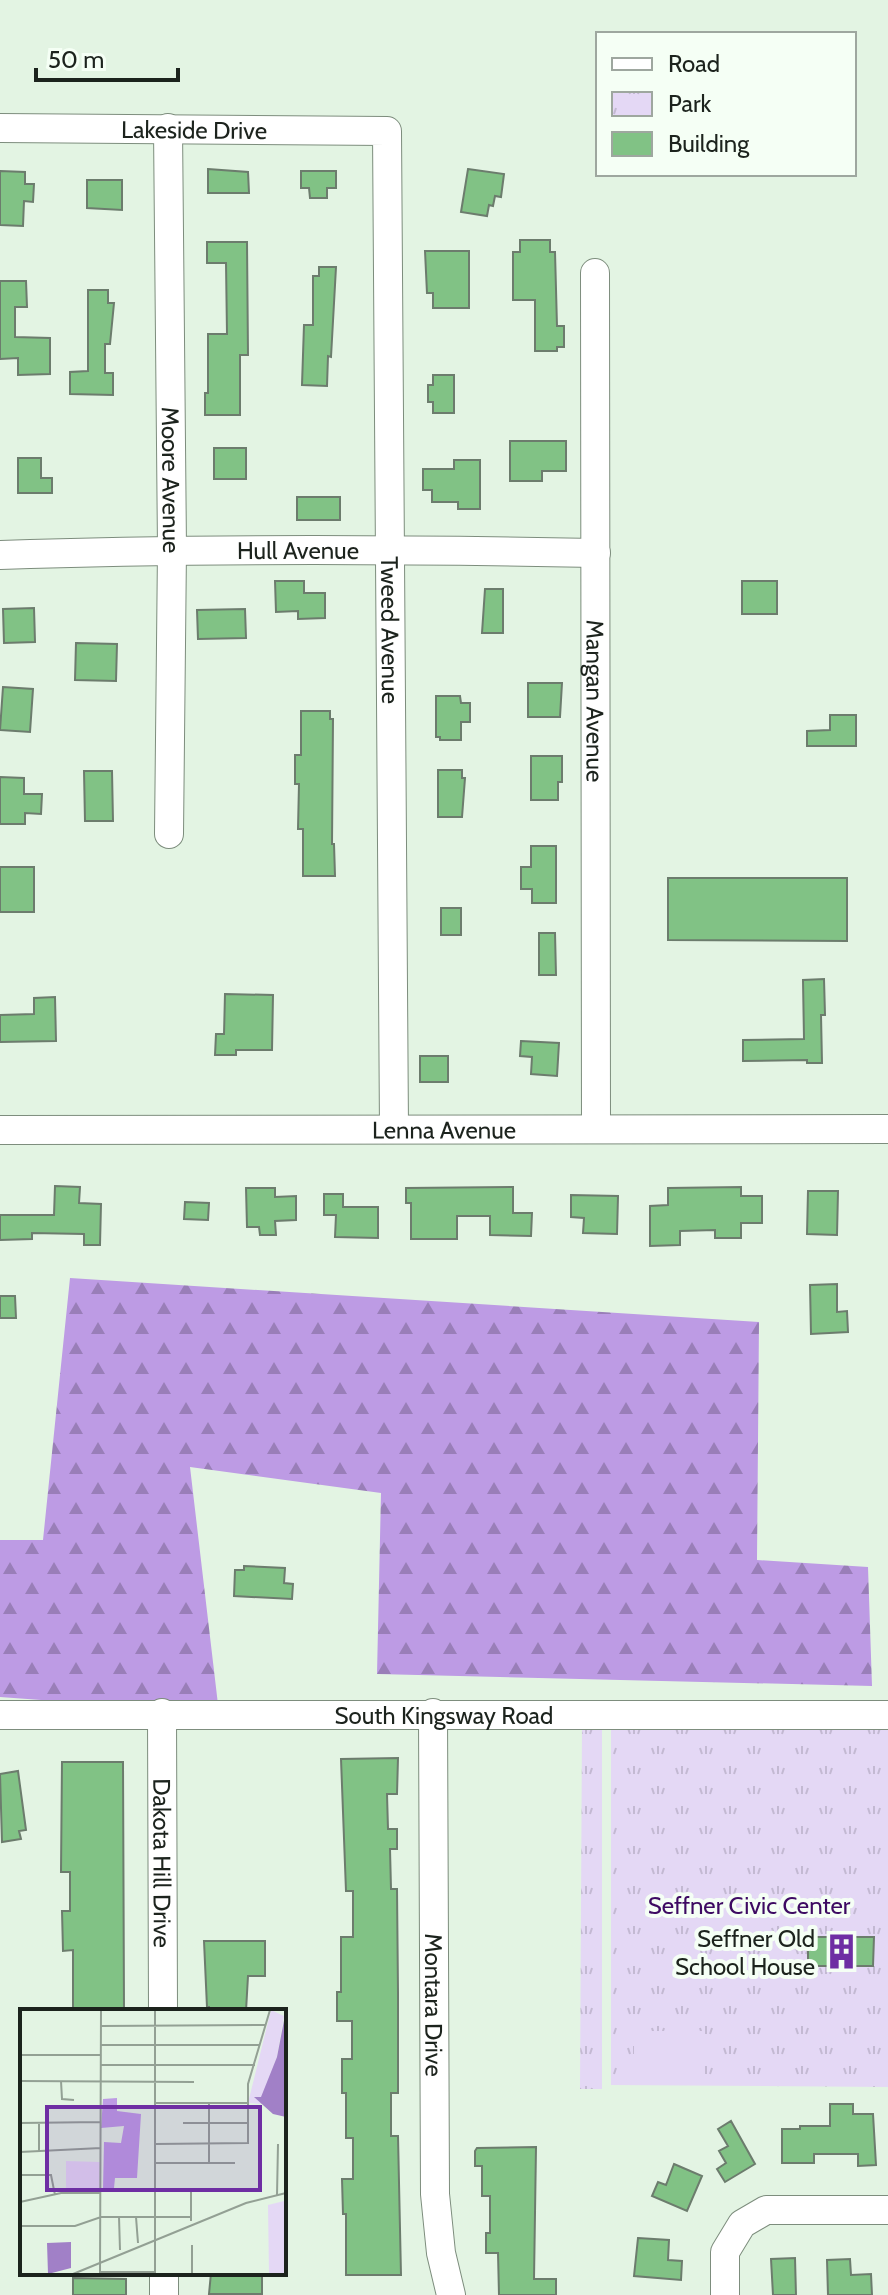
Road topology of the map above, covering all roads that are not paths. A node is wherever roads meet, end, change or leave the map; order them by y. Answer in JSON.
{"nodes":[{"id":1,"x":0,"y":128,"type":"edge"},
{"id":2,"x":168,"y":128,"type":"junction"},
{"id":3,"x":387,"y":131,"type":"joint"},
{"id":4,"x":595,"y":273,"type":"dead end"},
{"id":5,"x":172,"y":549,"type":"junction"},
{"id":6,"x":391,"y":549,"type":"junction"},
{"id":7,"x":596,"y":553,"type":"junction"},
{"id":8,"x":0,"y":555,"type":"edge"},
{"id":9,"x":169,"y":834,"type":"dead end"},
{"id":10,"x":394,"y":1129,"type":"junction"},
{"id":11,"x":596,"y":1129,"type":"junction"},
{"id":12,"x":888,"y":1129,"type":"edge"},
{"id":13,"x":0,"y":1130,"type":"edge"},
{"id":14,"x":162,"y":1713,"type":"junction"},
{"id":15,"x":433,"y":1713,"type":"junction"},
{"id":16,"x":0,"y":1715,"type":"edge"},
{"id":17,"x":888,"y":1715,"type":"edge"},
{"id":18,"x":163,"y":2009,"type":"edge"},
{"id":19,"x":888,"y":2210,"type":"edge"},
{"id":20,"x":451,"y":2295,"type":"edge"},
{"id":21,"x":725,"y":2295,"type":"edge"}],
"edges":[{"from":1,"to":2,"type":"street","name":"Lakeside Drive"},
{"from":2,"to":3,"type":"street","name":"Lakeside Drive"},
{"from":2,"to":5,"type":"street","name":"Moore Avenue"},
{"from":3,"to":6,"type":"street","name":"Tweed Avenue"},
{"from":4,"to":7,"type":"street","name":"Mangan Avenue"},
{"from":5,"to":6,"type":"street","name":"Hull Avenue"},
{"from":5,"to":8,"type":"street","name":"Hull Avenue"},
{"from":5,"to":9,"type":"street","name":"Moore Avenue"},
{"from":6,"to":7,"type":"street","name":"Hull Avenue"},
{"from":6,"to":10,"type":"street","name":"Tweed Avenue"},
{"from":7,"to":11,"type":"street","name":"Mangan Avenue"},
{"from":10,"to":11,"type":"street","name":"Lenna Avenue"},
{"from":10,"to":13,"type":"street","name":"Lenna Avenue"},
{"from":11,"to":12,"type":"street","name":"Lenna Avenue"},
{"from":14,"to":15,"type":"street","name":"South Kingsway Road"},
{"from":14,"to":16,"type":"street","name":"South Kingsway Road"},
{"from":14,"to":18,"type":"street","name":"Dakota Hill Drive"},
{"from":15,"to":17,"type":"street","name":"South Kingsway Road"},
{"from":15,"to":20,"type":"street","name":"Montara Drive"},
{"from":19,"to":21,"type":"street"}]}
